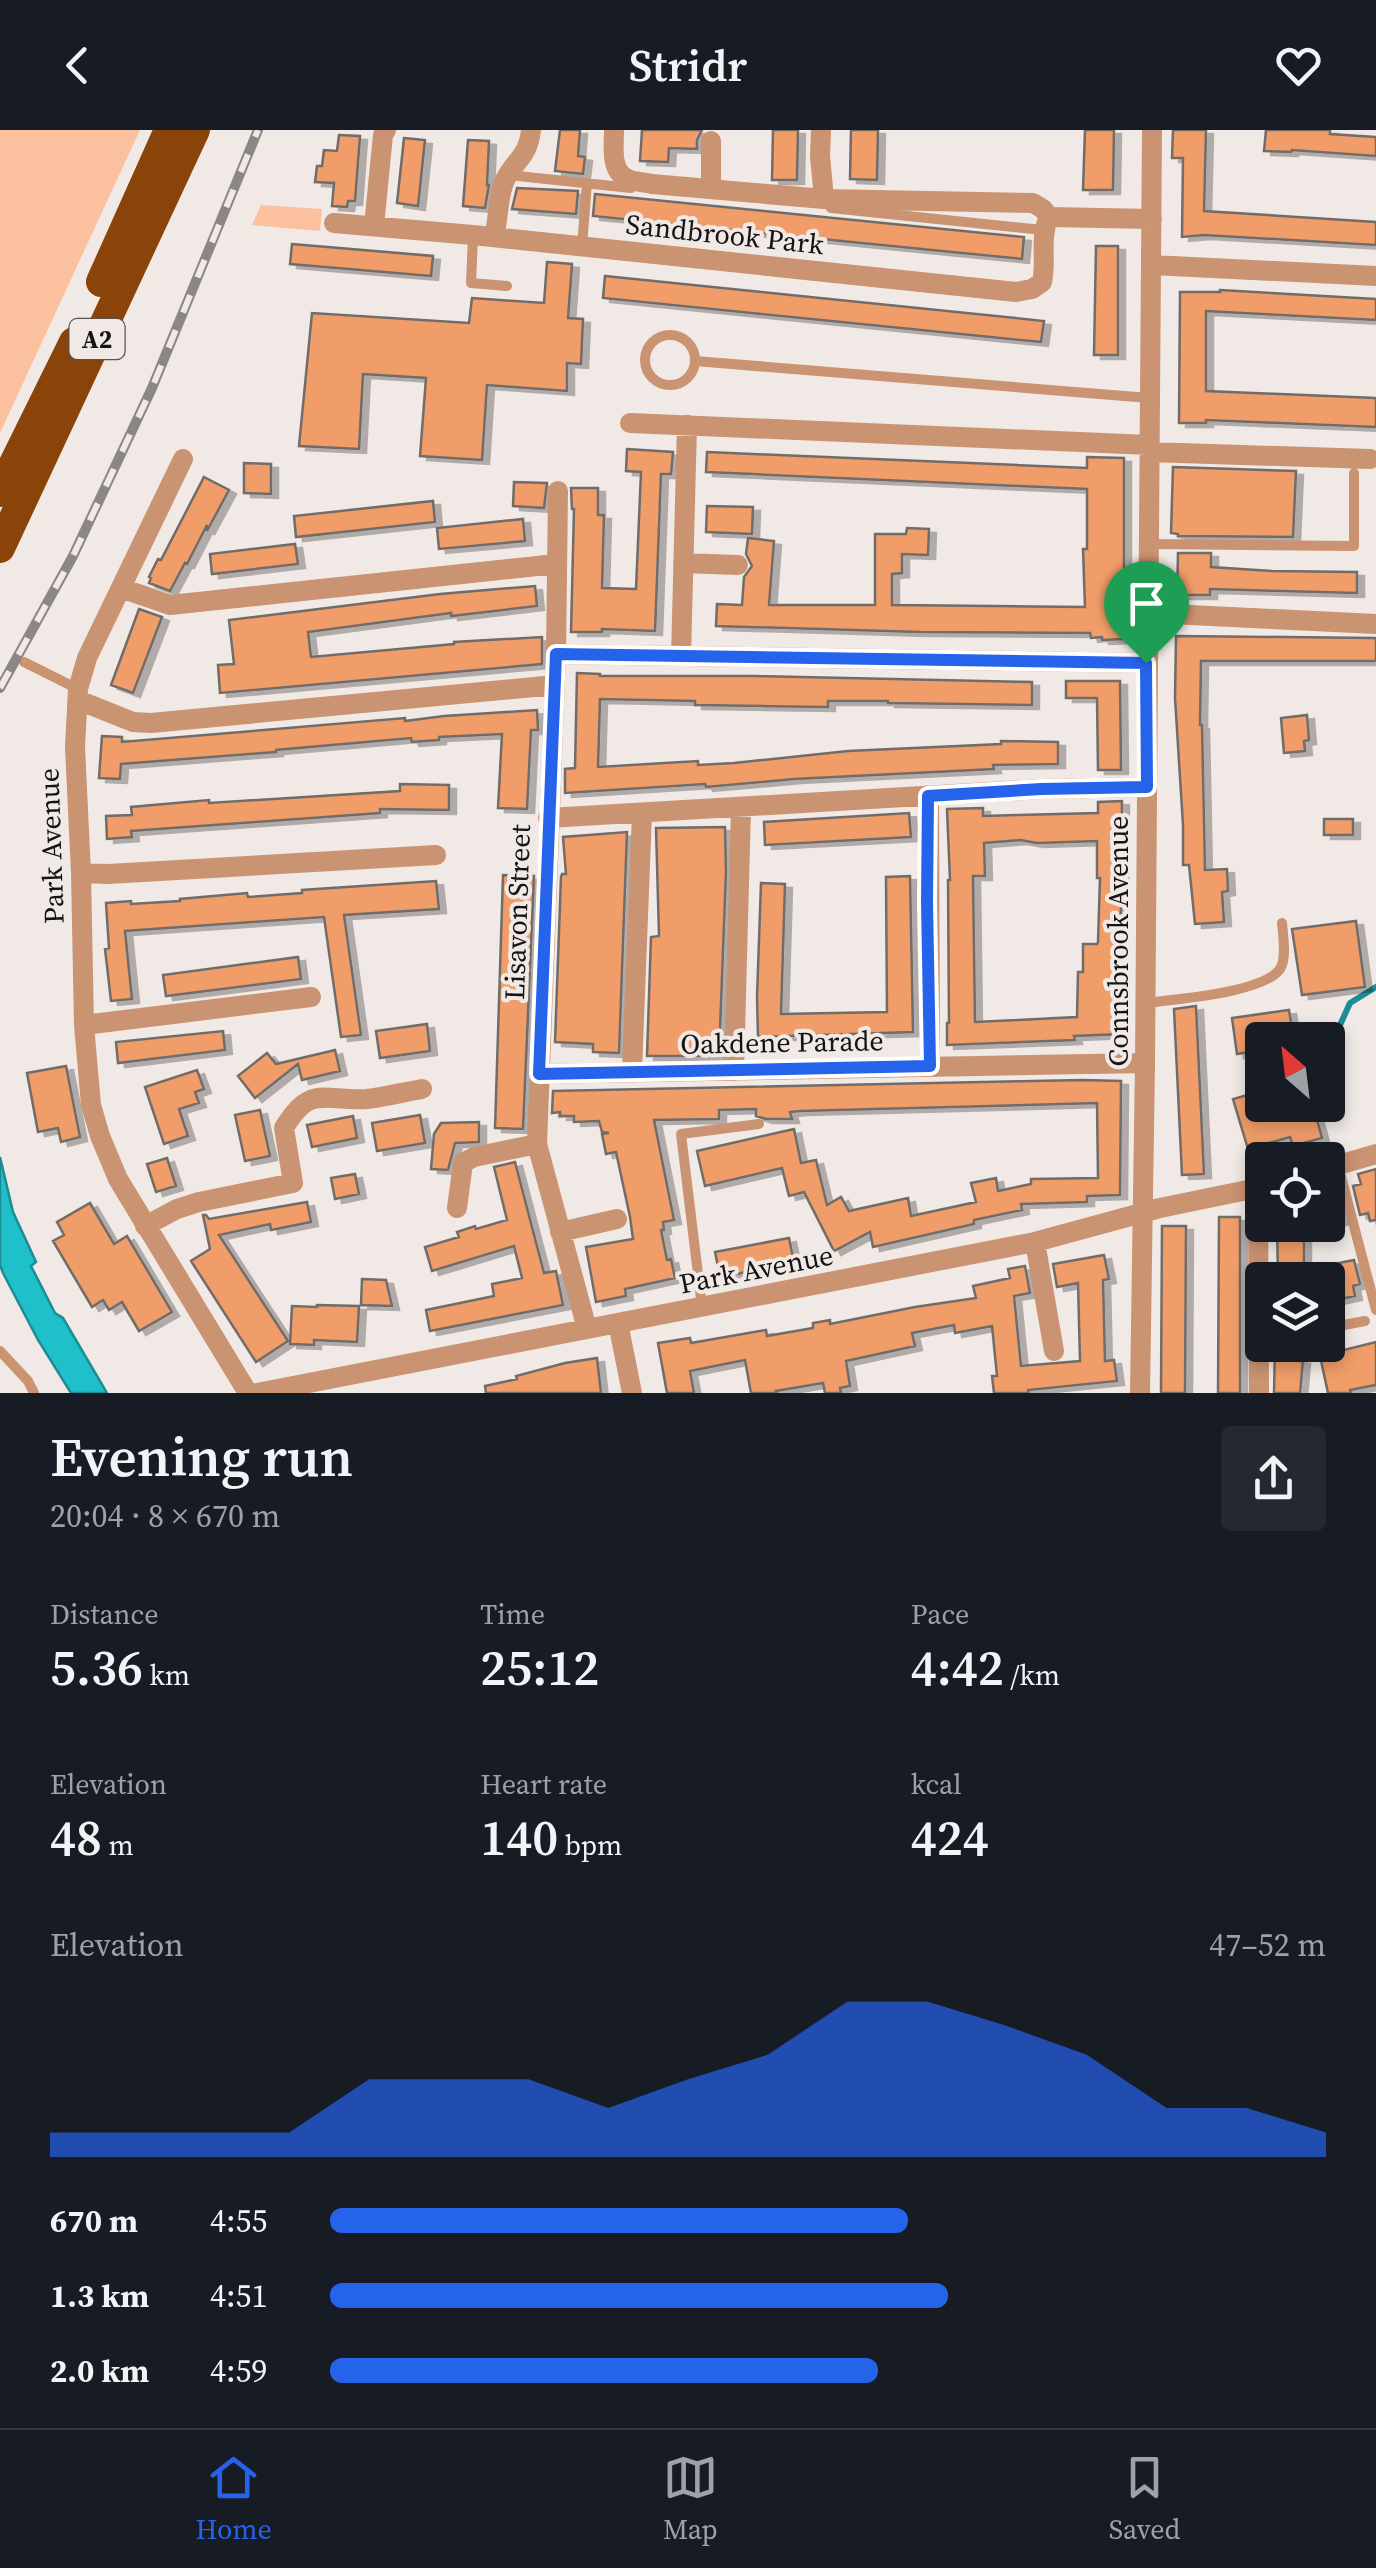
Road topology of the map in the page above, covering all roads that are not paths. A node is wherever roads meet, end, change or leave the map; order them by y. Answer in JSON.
{"nodes":[{"id":1,"x":168,"y":130,"type":"edge"},
{"id":2,"x":195,"y":130,"type":"edge"},
{"id":3,"x":386,"y":130,"type":"edge"},
{"id":4,"x":531,"y":130,"type":"edge"},
{"id":5,"x":614,"y":130,"type":"edge"},
{"id":6,"x":820,"y":130,"type":"edge"},
{"id":7,"x":1152,"y":130,"type":"edge"},
{"id":8,"x":711,"y":142,"type":"dead end"},
{"id":9,"x":507,"y":175,"type":"junction"},
{"id":10,"x":587,"y":183,"type":"junction"},
{"id":11,"x":711,"y":188,"type":"junction"},
{"id":12,"x":824,"y":199,"type":"junction"},
{"id":13,"x":1152,"y":219,"type":"junction"},
{"id":14,"x":334,"y":223,"type":"dead end"},
{"id":15,"x":1046,"y":223,"type":"junction"},
{"id":16,"x":374,"y":226,"type":"junction"},
{"id":17,"x":484,"y":236,"type":"junction"},
{"id":18,"x":582,"y":246,"type":"junction"},
{"id":19,"x":1152,"y":265,"type":"junction"},
{"id":20,"x":1376,"y":276,"type":"edge"},
{"id":21,"x":506,"y":286,"type":"dead end"},
{"id":22,"x":695,"y":362,"type":"junction"},
{"id":23,"x":1149,"y":398,"type":"junction"},
{"id":24,"x":630,"y":423,"type":"dead end"},
{"id":25,"x":687,"y":425,"type":"junction"},
{"id":26,"x":1149,"y":449,"type":"junction"},
{"id":27,"x":183,"y":455,"type":"dead end"},
{"id":28,"x":1362,"y":466,"type":"joint"},
{"id":29,"x":558,"y":490,"type":"dead end"},
{"id":30,"x":0,"y":492,"type":"edge"},
{"id":31,"x":1149,"y":544,"type":"junction"},
{"id":32,"x":0,"y":548,"type":"edge"},
{"id":33,"x":683,"y":563,"type":"junction"},
{"id":34,"x":556,"y":564,"type":"junction"},
{"id":35,"x":738,"y":565,"type":"dead end"},
{"id":36,"x":121,"y":588,"type":"junction"},
{"id":37,"x":1149,"y":614,"type":"junction"},
{"id":38,"x":1376,"y":624,"type":"edge"},
{"id":39,"x":556,"y":654,"type":"junction"},
{"id":40,"x":680,"y":656,"type":"junction"},
{"id":41,"x":24,"y":662,"type":"dead end"},
{"id":42,"x":1146,"y":663,"type":"junction"},
{"id":43,"x":555,"y":685,"type":"junction"},
{"id":44,"x":78,"y":695,"type":"junction"},
{"id":45,"x":1147,"y":787,"type":"junction"},
{"id":46,"x":928,"y":796,"type":"junction"},
{"id":47,"x":741,"y":808,"type":"junction"},
{"id":48,"x":642,"y":813,"type":"junction"},
{"id":49,"x":548,"y":818,"type":"junction"},
{"id":50,"x":436,"y":855,"type":"dead end"},
{"id":51,"x":81,"y":872,"type":"junction"},
{"id":52,"x":1282,"y":923,"type":"dead end"},
{"id":53,"x":312,"y":997,"type":"dead end"},
{"id":54,"x":1146,"y":1003,"type":"junction"},
{"id":55,"x":84,"y":1025,"type":"junction"},
{"id":56,"x":1145,"y":1063,"type":"junction"},
{"id":57,"x":930,"y":1066,"type":"junction"},
{"id":58,"x":632,"y":1071,"type":"junction"},
{"id":59,"x":734,"y":1071,"type":"junction"},
{"id":60,"x":539,"y":1074,"type":"junction"},
{"id":61,"x":422,"y":1089,"type":"dead end"},
{"id":62,"x":759,"y":1124,"type":"dead end"},
{"id":63,"x":537,"y":1144,"type":"junction"},
{"id":64,"x":1376,"y":1154,"type":"edge"},
{"id":65,"x":1345,"y":1163,"type":"edge"},
{"id":66,"x":1245,"y":1190,"type":"edge"},
{"id":67,"x":1345,"y":1206,"type":"edge"},
{"id":68,"x":457,"y":1208,"type":"dead end"},
{"id":69,"x":1142,"y":1213,"type":"junction"},
{"id":70,"x":616,"y":1219,"type":"dead end"},
{"id":71,"x":146,"y":1226,"type":"junction"},
{"id":72,"x":560,"y":1232,"type":"junction"},
{"id":73,"x":1035,"y":1242,"type":"junction"},
{"id":74,"x":702,"y":1308,"type":"junction"},
{"id":75,"x":1376,"y":1310,"type":"edge"},
{"id":76,"x":1366,"y":1321,"type":"dead end"},
{"id":77,"x":618,"y":1324,"type":"junction"},
{"id":78,"x":1345,"y":1325,"type":"edge"},
{"id":79,"x":587,"y":1329,"type":"junction"},
{"id":80,"x":0,"y":1351,"type":"edge"},
{"id":81,"x":1054,"y":1351,"type":"dead end"},
{"id":82,"x":1260,"y":1362,"type":"edge"},
{"id":83,"x":34,"y":1393,"type":"edge"},
{"id":84,"x":248,"y":1393,"type":"edge"},
{"id":85,"x":256,"y":1393,"type":"edge"},
{"id":86,"x":632,"y":1393,"type":"edge"},
{"id":87,"x":1140,"y":1393,"type":"edge"},
{"id":88,"x":1259,"y":1393,"type":"edge"}],
"edges":[{"from":1,"to":30,"type":"highway","number":"A2"},
{"from":2,"to":32,"type":"highway","number":"A2"},
{"from":3,"to":16,"type":"street"},
{"from":4,"to":9,"type":"street"},
{"from":5,"to":11,"type":"street"},
{"from":6,"to":12,"type":"street"},
{"from":7,"to":13,"type":"street","name":"Connsbrook Avenue"},
{"from":8,"to":11,"type":"street"},
{"from":9,"to":10,"type":"lane"},
{"from":9,"to":17,"type":"street"},
{"from":10,"to":15,"type":"lane"},
{"from":10,"to":18,"type":"lane"},
{"from":11,"to":12,"type":"street"},
{"from":12,"to":15,"type":"street"},
{"from":13,"to":15,"type":"street"},
{"from":13,"to":19,"type":"street","name":"Connsbrook Avenue"},
{"from":14,"to":16,"type":"street","name":"Sandbrook Park"},
{"from":15,"to":18,"type":"street","name":"Sandbrook Park"},
{"from":16,"to":17,"type":"street","name":"Sandbrook Park"},
{"from":17,"to":18,"type":"street","name":"Sandbrook Park"},
{"from":17,"to":21,"type":"lane"},
{"from":19,"to":20,"type":"street"},
{"from":19,"to":23,"type":"street","name":"Connsbrook Avenue"},
{"from":22,"to":22,"type":"lane"},
{"from":22,"to":23,"type":"lane"},
{"from":23,"to":26,"type":"street","name":"Connsbrook Avenue"},
{"from":24,"to":25,"type":"street"},
{"from":25,"to":26,"type":"street"},
{"from":25,"to":33,"type":"street"},
{"from":26,"to":28,"type":"street"},
{"from":26,"to":31,"type":"street","name":"Connsbrook Avenue"},
{"from":27,"to":36,"type":"street","name":"Park Avenue"},
{"from":28,"to":31,"type":"lane"},
{"from":29,"to":34,"type":"street","name":"Lisavon Street"},
{"from":31,"to":37,"type":"street","name":"Connsbrook Avenue"},
{"from":33,"to":35,"type":"street"},
{"from":33,"to":40,"type":"street"},
{"from":34,"to":36,"type":"street"},
{"from":34,"to":39,"type":"street","name":"Lisavon Street"},
{"from":36,"to":44,"type":"street","name":"Park Avenue"},
{"from":37,"to":38,"type":"street"},
{"from":37,"to":42,"type":"street","name":"Connsbrook Avenue"},
{"from":39,"to":40,"type":"street"},
{"from":39,"to":43,"type":"street","name":"Lisavon Street"},
{"from":40,"to":42,"type":"street"},
{"from":41,"to":44,"type":"lane"},
{"from":42,"to":45,"type":"street","name":"Connsbrook Avenue"},
{"from":43,"to":44,"type":"street"},
{"from":43,"to":49,"type":"street","name":"Lisavon Street"},
{"from":44,"to":51,"type":"street","name":"Park Avenue"},
{"from":45,"to":46,"type":"street"},
{"from":45,"to":54,"type":"street","name":"Connsbrook Avenue"},
{"from":46,"to":47,"type":"street"},
{"from":46,"to":57,"type":"street"},
{"from":47,"to":48,"type":"street"},
{"from":47,"to":59,"type":"street"},
{"from":48,"to":49,"type":"street"},
{"from":48,"to":58,"type":"street"},
{"from":49,"to":60,"type":"street","name":"Lisavon Street"},
{"from":50,"to":51,"type":"street"},
{"from":51,"to":55,"type":"street","name":"Park Avenue"},
{"from":52,"to":54,"type":"lane"},
{"from":53,"to":55,"type":"street"},
{"from":54,"to":56,"type":"street","name":"Connsbrook Avenue"},
{"from":55,"to":71,"type":"street","name":"Park Avenue"},
{"from":56,"to":57,"type":"street","name":"Oakdene Parade"},
{"from":56,"to":69,"type":"street","name":"Connsbrook Avenue"},
{"from":57,"to":59,"type":"street","name":"Oakdene Parade"},
{"from":58,"to":59,"type":"street","name":"Oakdene Parade"},
{"from":58,"to":60,"type":"street","name":"Oakdene Parade"},
{"from":60,"to":63,"type":"street","name":"Lisavon Street"},
{"from":61,"to":71,"type":"street"},
{"from":62,"to":74,"type":"lane"},
{"from":63,"to":68,"type":"street"},
{"from":63,"to":72,"type":"street","name":"Lisavon Street"},
{"from":64,"to":65,"type":"street"},
{"from":66,"to":69,"type":"street","name":"Park Avenue"},
{"from":67,"to":75,"type":"lane"},
{"from":69,"to":73,"type":"street","name":"Park Avenue"},
{"from":69,"to":87,"type":"street","name":"Connsbrook Avenue"},
{"from":70,"to":72,"type":"street"},
{"from":71,"to":84,"type":"street","name":"Park Avenue"},
{"from":72,"to":79,"type":"street","name":"Lisavon Street"},
{"from":73,"to":74,"type":"street","name":"Park Avenue"},
{"from":73,"to":81,"type":"street"},
{"from":74,"to":77,"type":"street","name":"Park Avenue"},
{"from":76,"to":78,"type":"lane"},
{"from":77,"to":79,"type":"street","name":"Park Avenue"},
{"from":77,"to":86,"type":"street"},
{"from":79,"to":85,"type":"street","name":"Park Avenue"},
{"from":80,"to":83,"type":"lane"},
{"from":82,"to":88,"type":"street"}]}
